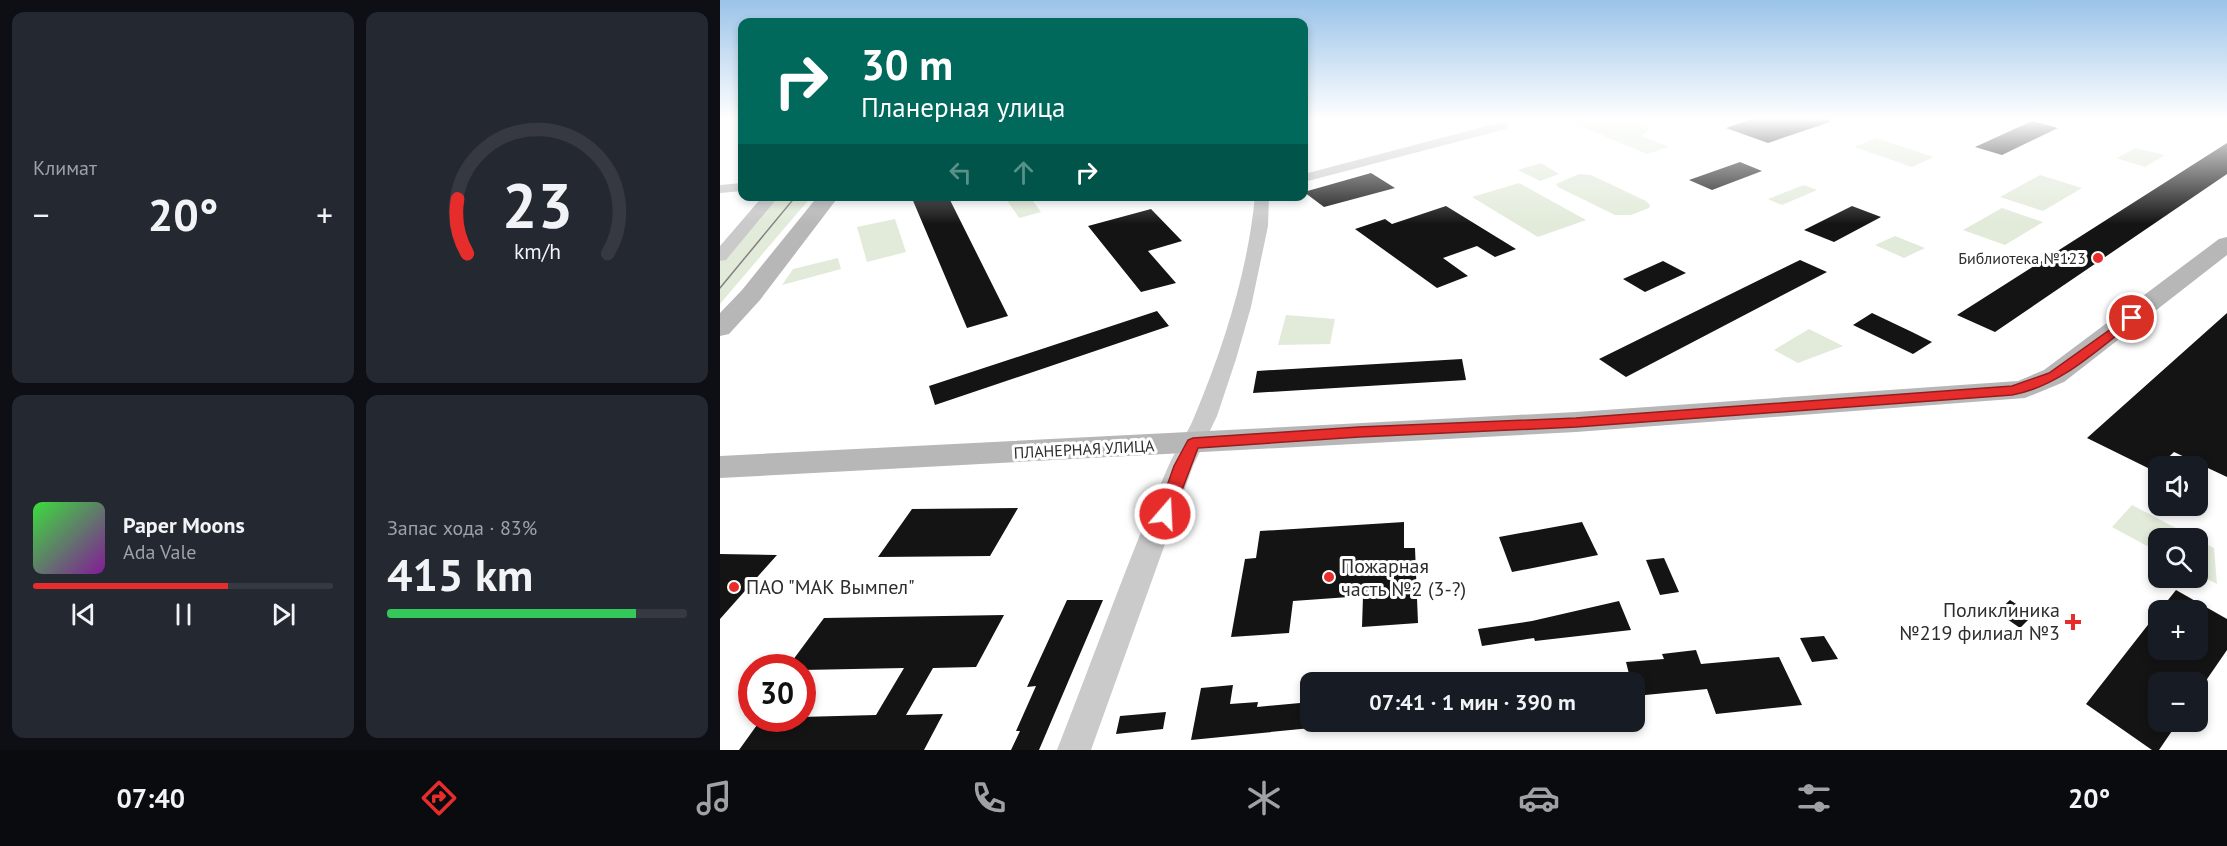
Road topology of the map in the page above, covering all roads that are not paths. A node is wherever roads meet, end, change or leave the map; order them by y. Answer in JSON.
{"nodes":[{"id":1,"x":1395,"y":154,"type":"edge"},
{"id":2,"x":1308,"y":177,"type":"edge"},
{"id":3,"x":738,"y":187,"type":"edge"},
{"id":4,"x":720,"y":189,"type":"edge"},
{"id":5,"x":768,"y":201,"type":"edge"},
{"id":6,"x":825,"y":201,"type":"edge"},
{"id":7,"x":1262,"y":201,"type":"edge"},
{"id":8,"x":2222,"y":253,"type":"edge"},
{"id":9,"x":720,"y":256,"type":"edge"},
{"id":10,"x":720,"y":328,"type":"edge"},
{"id":11,"x":1193,"y":443,"type":"junction"},
{"id":12,"x":720,"y":467,"type":"edge"},
{"id":13,"x":1074,"y":750,"type":"edge"}],
"edges":[{"from":1,"to":2,"type":"street"},
{"from":3,"to":4,"type":"street"},
{"from":5,"to":9,"type":"street"},
{"from":6,"to":10,"type":"main road"},
{"from":7,"to":11,"type":"street"},
{"from":8,"to":11,"type":"main road","name":"ПЛАНЕРНАЯ УЛИЦА"},
{"from":11,"to":12,"type":"main road","name":"ПЛАНЕРНАЯ УЛИЦА"},
{"from":11,"to":13,"type":"street"}]}
